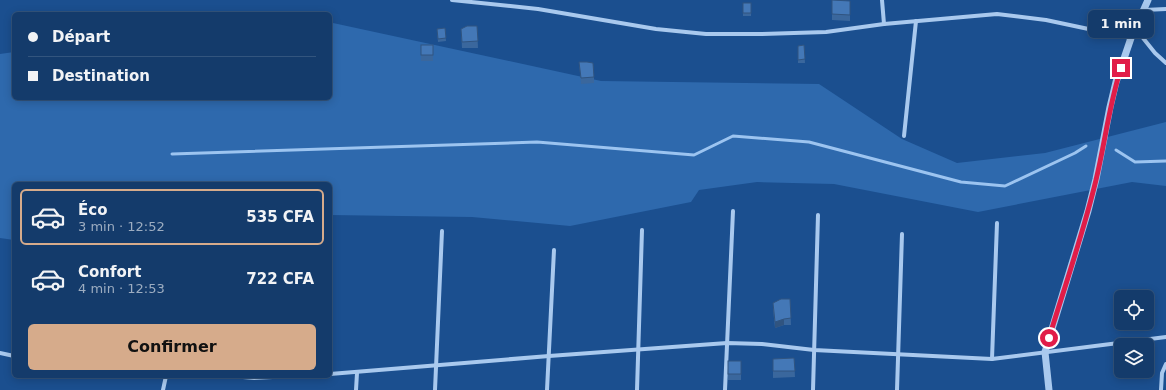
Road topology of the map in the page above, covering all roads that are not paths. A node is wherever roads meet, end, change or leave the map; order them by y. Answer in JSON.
{"nodes":[{"id":1,"x":452,"y":0,"type":"edge"},
{"id":2,"x":882,"y":0,"type":"edge"},
{"id":3,"x":1148,"y":0,"type":"edge"},
{"id":4,"x":1166,"y":9,"type":"edge"},
{"id":5,"x":1144,"y":10,"type":"junction"},
{"id":6,"x":916,"y":21,"type":"junction"},
{"id":7,"x":884,"y":24,"type":"junction"},
{"id":8,"x":1135,"y":28,"type":"junction"},
{"id":9,"x":1131,"y":38,"type":"junction"},
{"id":10,"x":1166,"y":63,"type":"edge"},
{"id":11,"x":904,"y":136,"type":"dead end"},
{"id":12,"x":734,"y":211,"type":"dead end"},
{"id":13,"x":818,"y":215,"type":"dead end"},
{"id":14,"x":997,"y":223,"type":"dead end"},
{"id":15,"x":642,"y":230,"type":"dead end"},
{"id":16,"x":442,"y":231,"type":"dead end"},
{"id":17,"x":902,"y":234,"type":"dead end"},
{"id":18,"x":554,"y":250,"type":"dead end"},
{"id":19,"x":1166,"y":337,"type":"edge"},
{"id":20,"x":727,"y":343,"type":"junction"},
{"id":21,"x":638,"y":350,"type":"junction"},
{"id":22,"x":814,"y":350,"type":"junction"},
{"id":23,"x":1045,"y":352,"type":"junction"},
{"id":24,"x":0,"y":353,"type":"edge"},
{"id":25,"x":898,"y":354,"type":"junction"},
{"id":26,"x":12,"y":356,"type":"edge"},
{"id":27,"x":549,"y":356,"type":"junction"},
{"id":28,"x":992,"y":358,"type":"junction"},
{"id":29,"x":1166,"y":364,"type":"edge"},
{"id":30,"x":436,"y":366,"type":"junction"},
{"id":31,"x":357,"y":373,"type":"junction"},
{"id":32,"x":332,"y":374,"type":"edge"},
{"id":33,"x":166,"y":378,"type":"edge"},
{"id":34,"x":163,"y":390,"type":"edge"},
{"id":35,"x":356,"y":390,"type":"edge"},
{"id":36,"x":435,"y":390,"type":"edge"},
{"id":37,"x":547,"y":390,"type":"edge"},
{"id":38,"x":637,"y":390,"type":"edge"},
{"id":39,"x":726,"y":390,"type":"edge"},
{"id":40,"x":813,"y":390,"type":"edge"},
{"id":41,"x":897,"y":390,"type":"edge"},
{"id":42,"x":1049,"y":390,"type":"edge"},
{"id":43,"x":1161,"y":390,"type":"edge"}],
"edges":[{"from":1,"to":7,"type":"street"},
{"from":2,"to":7,"type":"street"},
{"from":3,"to":5,"type":"street"},
{"from":4,"to":5,"type":"street"},
{"from":5,"to":8,"type":"street"},
{"from":6,"to":7,"type":"street"},
{"from":6,"to":9,"type":"street"},
{"from":6,"to":11,"type":"street"},
{"from":8,"to":9,"type":"street"},
{"from":8,"to":10,"type":"street"},
{"from":9,"to":23,"type":"street"},
{"from":12,"to":20,"type":"street"},
{"from":13,"to":22,"type":"street"},
{"from":14,"to":28,"type":"street"},
{"from":15,"to":21,"type":"street"},
{"from":16,"to":30,"type":"street"},
{"from":17,"to":25,"type":"street"},
{"from":18,"to":27,"type":"street"},
{"from":19,"to":23,"type":"street"},
{"from":20,"to":21,"type":"street"},
{"from":20,"to":22,"type":"street"},
{"from":20,"to":39,"type":"street"},
{"from":21,"to":27,"type":"street"},
{"from":21,"to":38,"type":"street"},
{"from":22,"to":25,"type":"street"},
{"from":22,"to":40,"type":"street"},
{"from":23,"to":28,"type":"street"},
{"from":23,"to":42,"type":"street"},
{"from":24,"to":26,"type":"street"},
{"from":25,"to":28,"type":"street"},
{"from":25,"to":41,"type":"street"},
{"from":27,"to":30,"type":"street"},
{"from":27,"to":37,"type":"street"},
{"from":29,"to":43,"type":"street"},
{"from":30,"to":31,"type":"street"},
{"from":30,"to":36,"type":"street"},
{"from":31,"to":32,"type":"street"},
{"from":31,"to":35,"type":"street"},
{"from":33,"to":34,"type":"street"}]}
